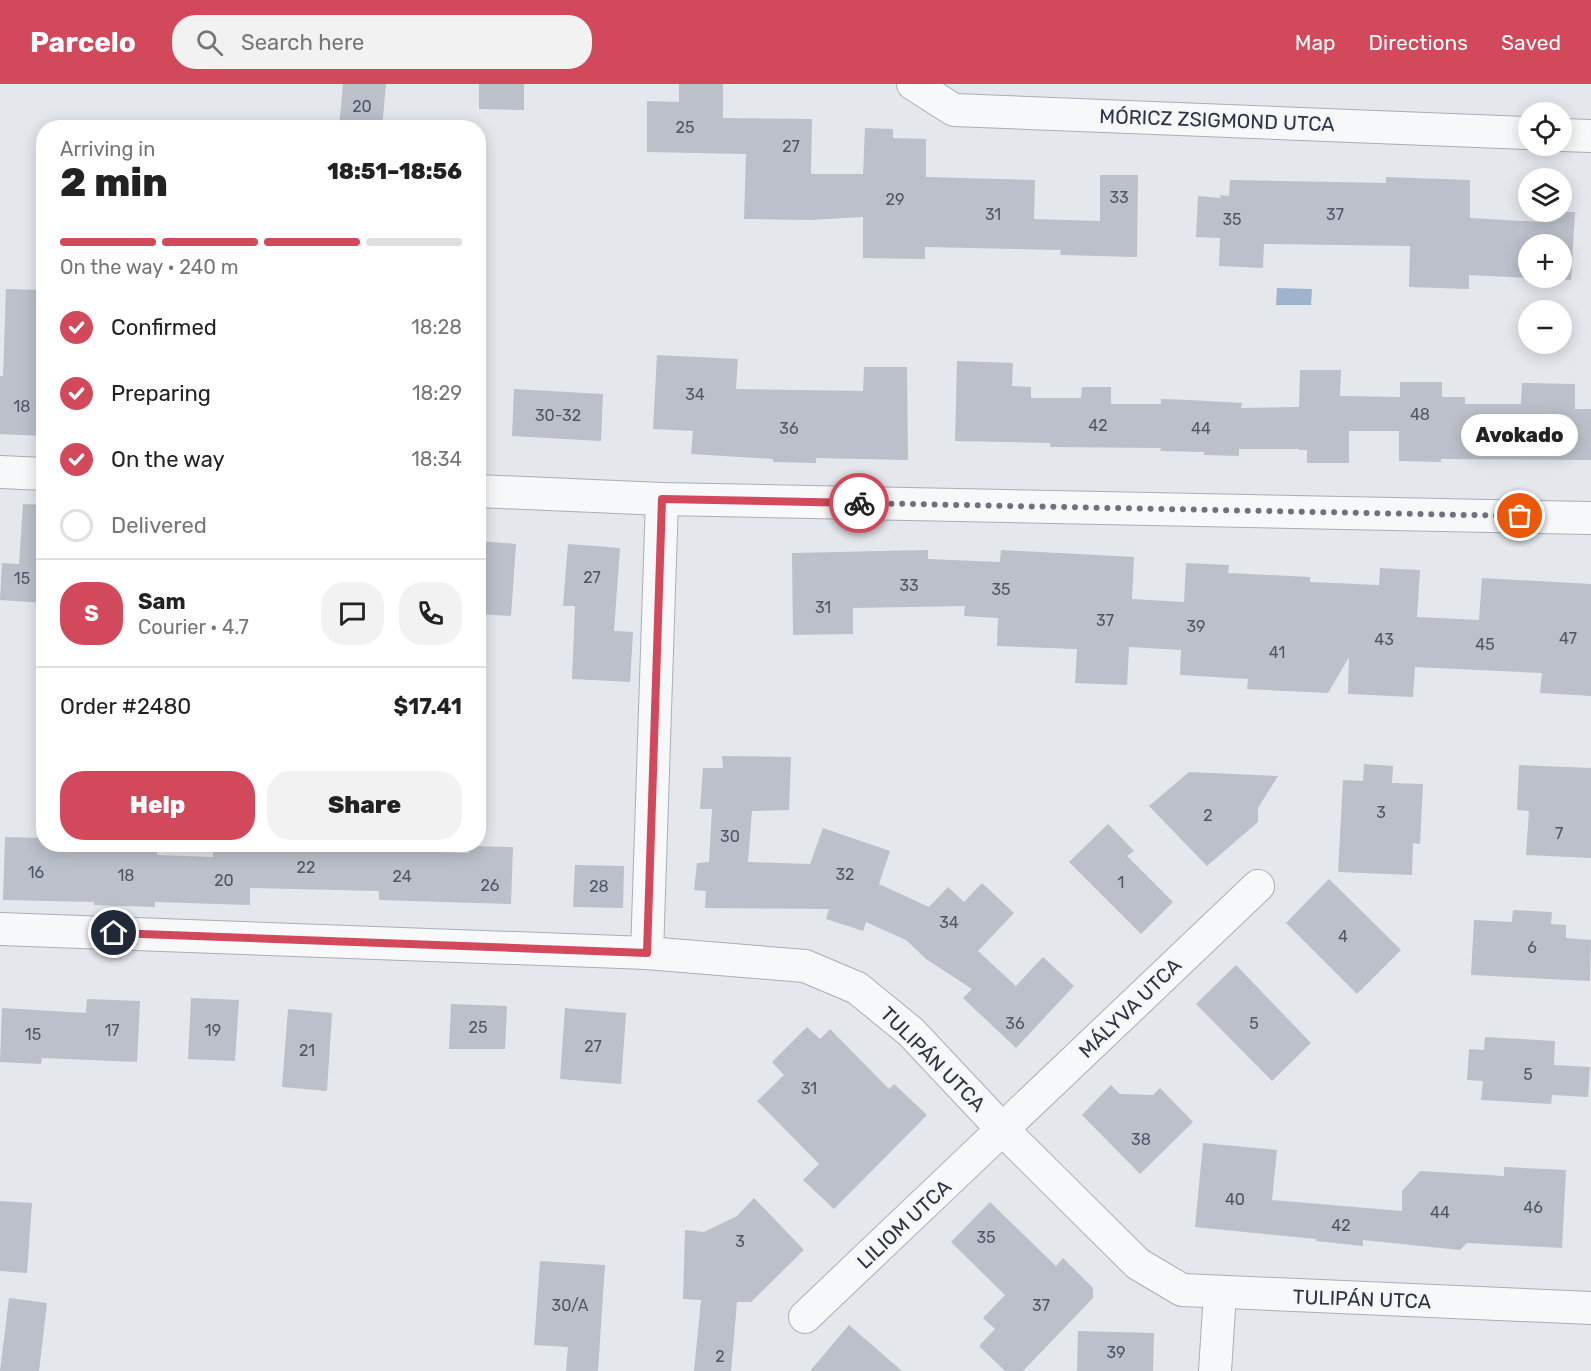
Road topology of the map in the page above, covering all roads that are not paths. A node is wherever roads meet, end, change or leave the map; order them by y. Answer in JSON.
{"nodes":[{"id":1,"x":913,"y":84,"type":"edge"},
{"id":2,"x":1518,"y":133,"type":"edge"},
{"id":3,"x":1572,"y":135,"type":"edge"},
{"id":4,"x":1591,"y":136,"type":"edge"},
{"id":5,"x":0,"y":472,"type":"edge"},
{"id":6,"x":36,"y":474,"type":"edge"},
{"id":7,"x":486,"y":491,"type":"edge"},
{"id":8,"x":662,"y":499,"type":"junction"},
{"id":9,"x":1591,"y":518,"type":"edge"},
{"id":10,"x":1258,"y":886,"type":"dead end"},
{"id":11,"x":0,"y":929,"type":"edge"},
{"id":12,"x":647,"y":953,"type":"junction"},
{"id":13,"x":1003,"y":1130,"type":"junction"},
{"id":14,"x":1220,"y":1293,"type":"junction"},
{"id":15,"x":1591,"y":1308,"type":"edge"},
{"id":16,"x":805,"y":1317,"type":"dead end"},
{"id":17,"x":1215,"y":1371,"type":"edge"}],
"edges":[{"from":1,"to":2,"type":"street","name":"MÓRICZ ZSIGMOND UTCA"},
{"from":3,"to":4,"type":"street"},
{"from":5,"to":6,"type":"street"},
{"from":7,"to":8,"type":"street"},
{"from":8,"to":9,"type":"street"},
{"from":8,"to":12,"type":"street"},
{"from":10,"to":13,"type":"street","name":"MÁLYVA UTCA"},
{"from":11,"to":12,"type":"street","name":"TULIPÁN UTCA"},
{"from":12,"to":13,"type":"street","name":"TULIPÁN UTCA"},
{"from":13,"to":14,"type":"street","name":"TULIPÁN UTCA"},
{"from":13,"to":16,"type":"street","name":"LILIOM UTCA"},
{"from":14,"to":15,"type":"street","name":"TULIPÁN UTCA"},
{"from":14,"to":17,"type":"street"}]}
